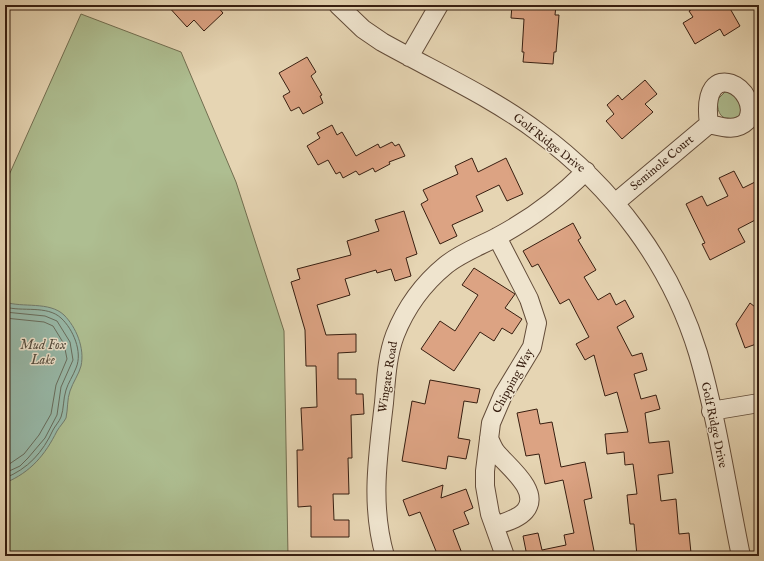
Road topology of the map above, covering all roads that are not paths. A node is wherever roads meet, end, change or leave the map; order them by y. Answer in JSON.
{"nodes":[{"id":1,"x":338,"y":5,"type":"edge"},
{"id":2,"x":439,"y":5,"type":"edge"},
{"id":3,"x":409,"y":57,"type":"junction"},
{"id":4,"x":709,"y":124,"type":"dead end"},
{"id":5,"x":586,"y":171,"type":"junction"},
{"id":6,"x":615,"y":203,"type":"junction"},
{"id":7,"x":497,"y":237,"type":"junction"},
{"id":8,"x":759,"y":403,"type":"edge"},
{"id":9,"x":712,"y":411,"type":"junction"},
{"id":10,"x":489,"y":438,"type":"junction"},
{"id":11,"x":495,"y":526,"type":"junction"},
{"id":12,"x":385,"y":556,"type":"edge"},
{"id":13,"x":504,"y":556,"type":"edge"},
{"id":14,"x":741,"y":556,"type":"edge"}],
"edges":[{"from":1,"to":3,"type":"street","name":"Golf Ridge Drive"},
{"from":2,"to":3,"type":"street"},
{"from":3,"to":5,"type":"street","name":"Golf Ridge Drive"},
{"from":4,"to":6,"type":"street","name":"Seminole Court"},
{"from":5,"to":6,"type":"street","name":"Golf Ridge Drive"},
{"from":5,"to":7,"type":"street","name":"Wingate Road"},
{"from":6,"to":9,"type":"street","name":"Golf Ridge Drive"},
{"from":7,"to":10,"type":"street","name":"Chipping Way"},
{"from":7,"to":12,"type":"street","name":"Wingate Road"},
{"from":8,"to":9,"type":"street"},
{"from":9,"to":14,"type":"street","name":"Golf Ridge Drive"},
{"from":10,"to":11,"type":"street","name":"Chipping Way"},
{"from":10,"to":11,"type":"street"},
{"from":11,"to":13,"type":"street","name":"Chipping Way"}]}
